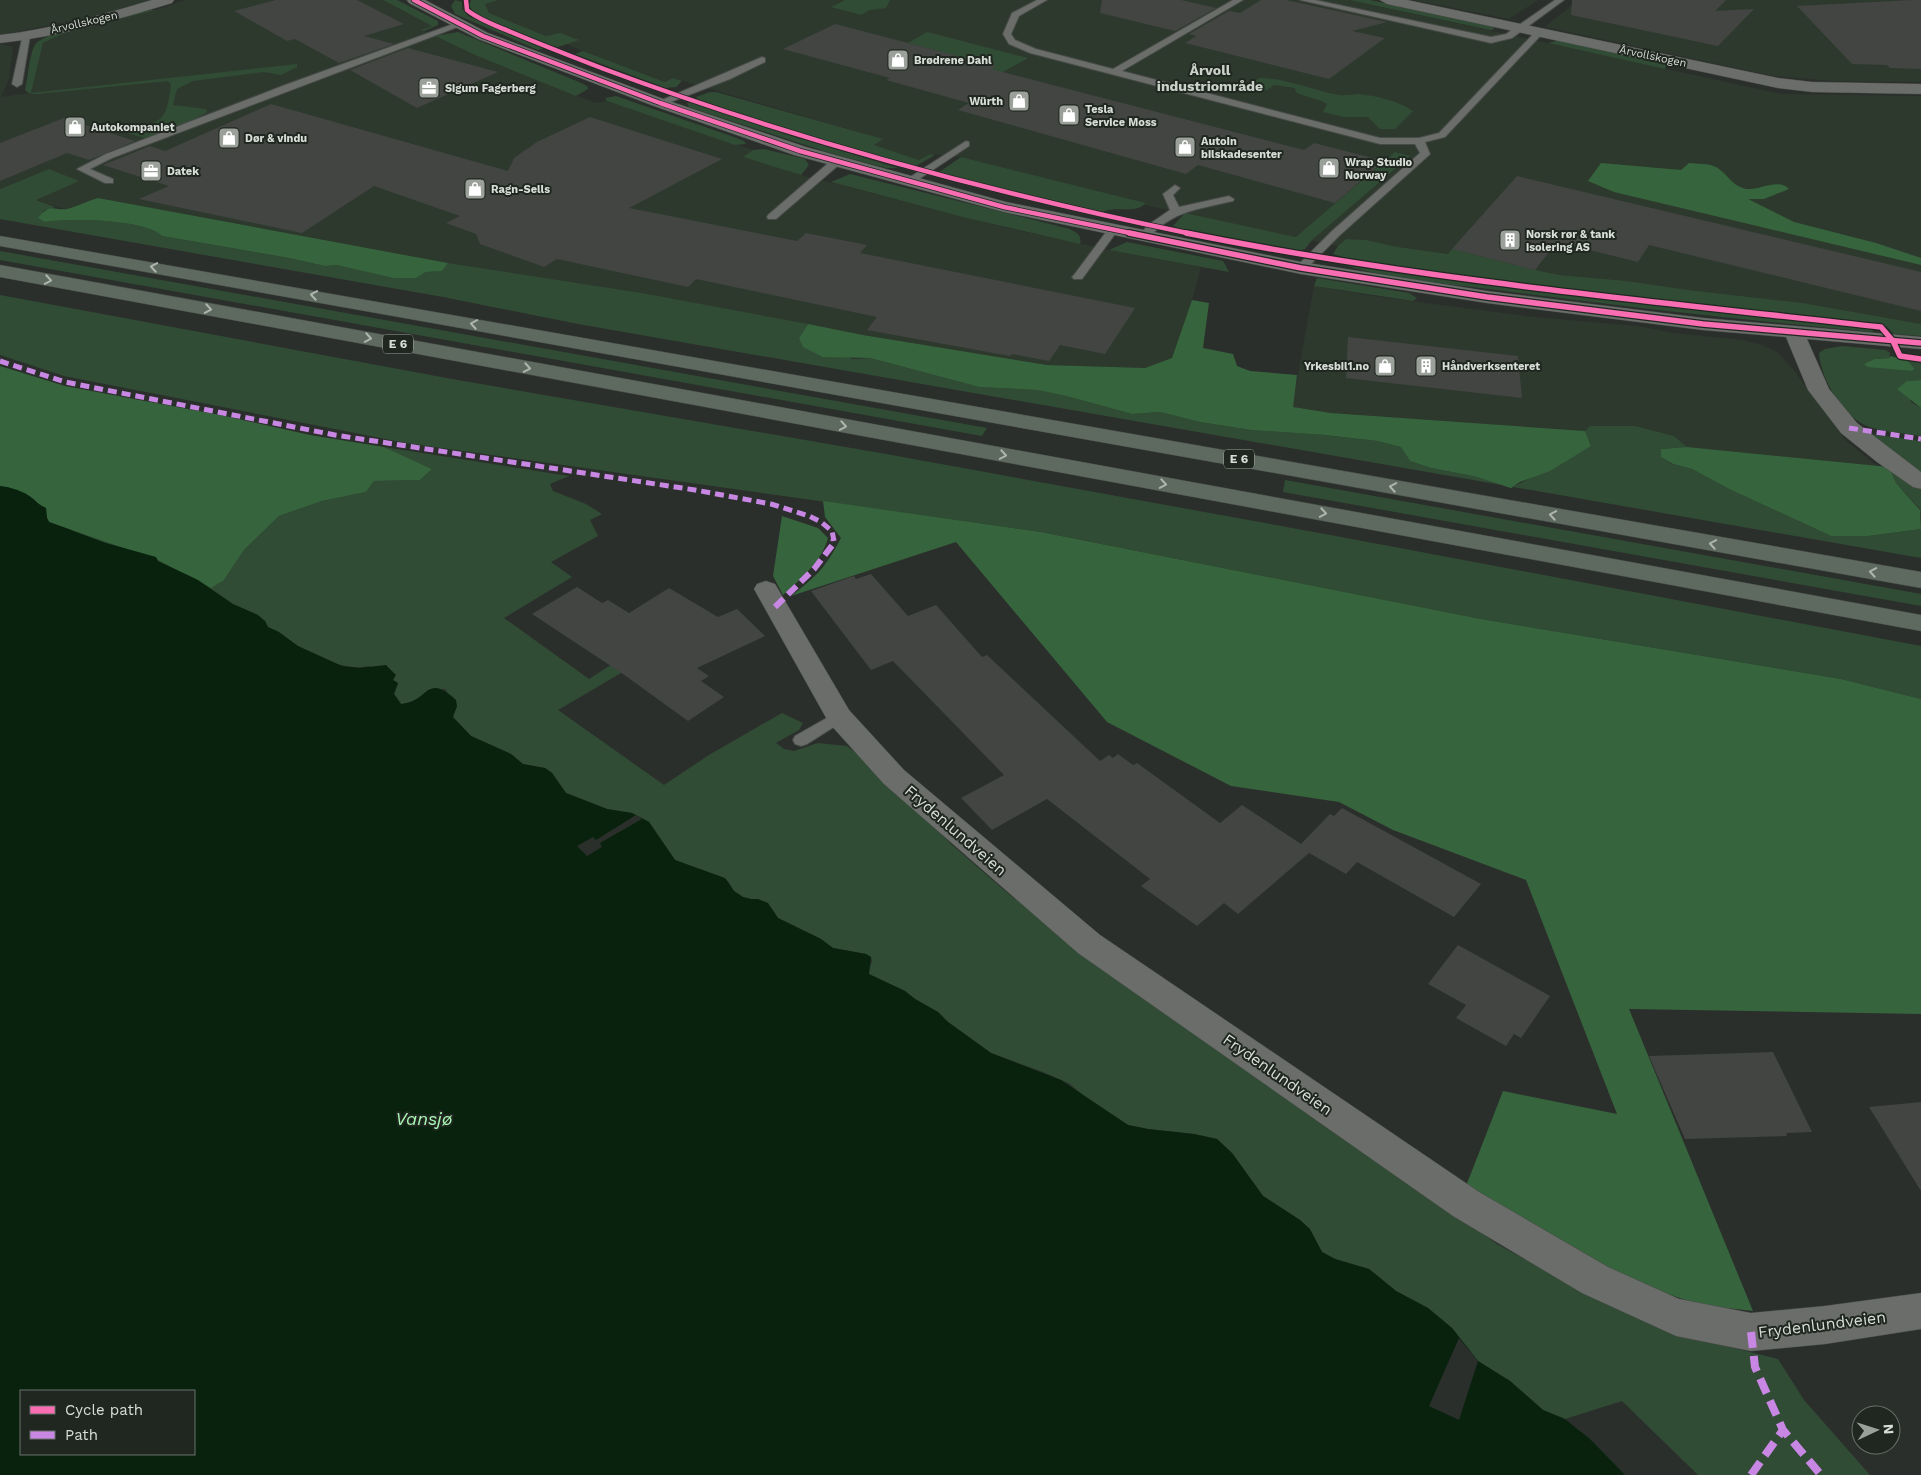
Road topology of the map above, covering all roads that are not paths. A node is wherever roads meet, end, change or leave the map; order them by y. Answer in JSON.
{"nodes":[{"id":1,"x":167,"y":0,"type":"edge"},
{"id":2,"x":1043,"y":0,"type":"edge"},
{"id":3,"x":1239,"y":0,"type":"edge"},
{"id":4,"x":1304,"y":0,"type":"edge"},
{"id":5,"x":1387,"y":0,"type":"edge"},
{"id":6,"x":1560,"y":0,"type":"edge"},
{"id":7,"x":420,"y":1,"type":"edge"},
{"id":8,"x":459,"y":25,"type":"junction"},
{"id":9,"x":1519,"y":27,"type":"junction"},
{"id":10,"x":1540,"y":32,"type":"junction"},
{"id":11,"x":26,"y":36,"type":"junction"},
{"id":12,"x":0,"y":39,"type":"edge"},
{"id":13,"x":762,"y":60,"type":"dead end"},
{"id":14,"x":1114,"y":72,"type":"junction"},
{"id":15,"x":16,"y":84,"type":"dead end"},
{"id":16,"x":1921,"y":89,"type":"edge"},
{"id":17,"x":660,"y":103,"type":"junction"},
{"id":18,"x":1418,"y":141,"type":"junction"},
{"id":19,"x":966,"y":144,"type":"dead end"},
{"id":20,"x":836,"y":161,"type":"junction"},
{"id":21,"x":109,"y":181,"type":"dead end"},
{"id":22,"x":909,"y":181,"type":"junction"},
{"id":23,"x":1175,"y":188,"type":"dead end"},
{"id":24,"x":1229,"y":199,"type":"dead end"},
{"id":25,"x":1175,"y":210,"type":"junction"},
{"id":26,"x":772,"y":217,"type":"dead end"},
{"id":27,"x":0,"y":226,"type":"edge"},
{"id":28,"x":1113,"y":230,"type":"junction"},
{"id":29,"x":1144,"y":237,"type":"junction"},
{"id":30,"x":0,"y":241,"type":"edge"},
{"id":31,"x":59,"y":250,"type":"junction"},
{"id":32,"x":1302,"y":268,"type":"junction"},
{"id":33,"x":0,"y":271,"type":"edge"},
{"id":34,"x":1078,"y":277,"type":"dead end"},
{"id":35,"x":1794,"y":333,"type":"junction"},
{"id":36,"x":1921,"y":343,"type":"edge"},
{"id":37,"x":1921,"y":482,"type":"edge"},
{"id":38,"x":1921,"y":580,"type":"edge"},
{"id":39,"x":766,"y":588,"type":"dead end"},
{"id":40,"x":1921,"y":623,"type":"edge"},
{"id":41,"x":839,"y":716,"type":"junction"},
{"id":42,"x":801,"y":740,"type":"dead end"},
{"id":43,"x":1921,"y":1311,"type":"edge"}],
"edges":[{"from":1,"to":11,"type":"street","name":"Årvollskogen"},
{"from":2,"to":14,"type":"lane"},
{"from":3,"to":14,"type":"lane"},
{"from":4,"to":9,"type":"lane"},
{"from":5,"to":9,"type":"street","name":"Årvollskogen"},
{"from":6,"to":9,"type":"lane"},
{"from":7,"to":8,"type":"street"},
{"from":8,"to":17,"type":"street"},
{"from":8,"to":21,"type":"lane"},
{"from":9,"to":10,"type":"street","name":"Årvollskogen"},
{"from":10,"to":16,"type":"street","name":"Årvollskogen"},
{"from":10,"to":18,"type":"lane"},
{"from":11,"to":12,"type":"street","name":"Årvollskogen"},
{"from":11,"to":15,"type":"lane"},
{"from":13,"to":17,"type":"lane"},
{"from":14,"to":18,"type":"lane"},
{"from":17,"to":20,"type":"street"},
{"from":18,"to":32,"type":"lane"},
{"from":19,"to":22,"type":"lane"},
{"from":20,"to":22,"type":"street"},
{"from":20,"to":26,"type":"lane"},
{"from":22,"to":28,"type":"street"},
{"from":23,"to":25,"type":"lane"},
{"from":24,"to":25,"type":"lane"},
{"from":25,"to":29,"type":"lane"},
{"from":27,"to":31,"type":"highway","number":"E 6"},
{"from":28,"to":29,"type":"street"},
{"from":28,"to":34,"type":"lane"},
{"from":29,"to":32,"type":"street"},
{"from":30,"to":31,"type":"highway","number":"E 6"},
{"from":38,"to":31,"type":"highway","number":"E 6","one_way":true},
{"from":32,"to":35,"type":"street"},
{"from":33,"to":40,"type":"highway","number":"E 6","one_way":true},
{"from":35,"to":36,"type":"street"},
{"from":35,"to":37,"type":"street"},
{"from":39,"to":41,"type":"street","name":"Frydenlundveien"},
{"from":41,"to":42,"type":"lane"},
{"from":41,"to":43,"type":"street","name":"Frydenlundveien"}]}
